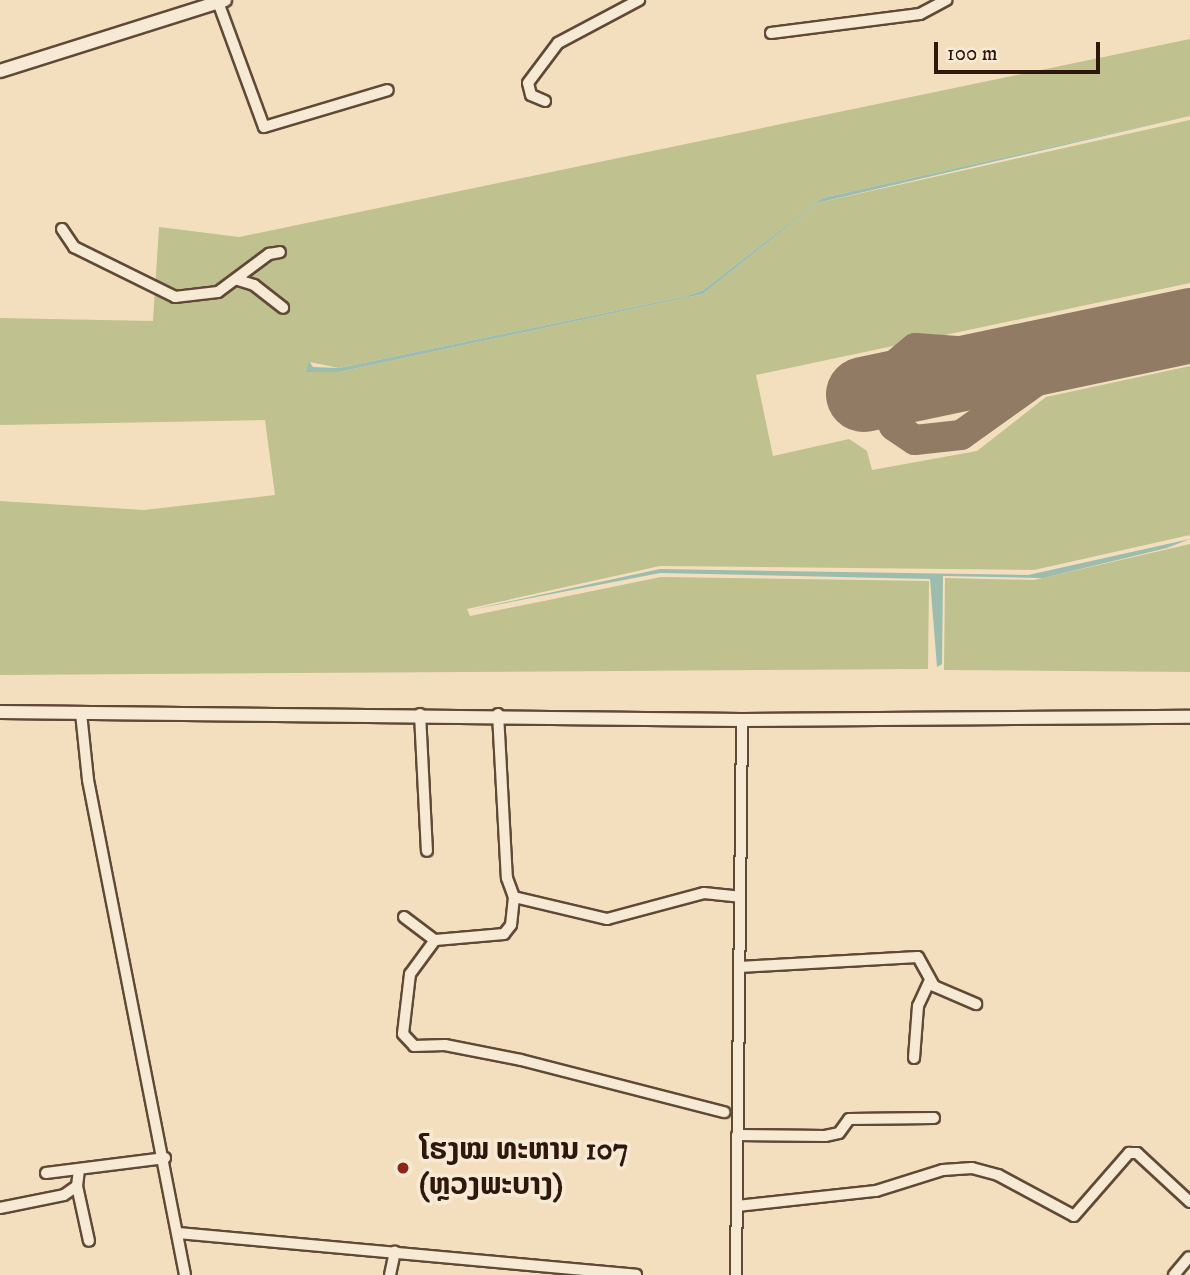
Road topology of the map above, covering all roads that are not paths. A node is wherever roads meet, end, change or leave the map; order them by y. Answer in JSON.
{"nodes":[{"id":1,"x":639,"y":0,"type":"edge"},
{"id":2,"x":946,"y":0,"type":"edge"},
{"id":3,"x":221,"y":1,"type":"edge"},
{"id":4,"x":771,"y":33,"type":"dead end"},
{"id":5,"x":0,"y":71,"type":"edge"},
{"id":6,"x":388,"y":90,"type":"dead end"},
{"id":7,"x":545,"y":101,"type":"dead end"},
{"id":8,"x":62,"y":229,"type":"dead end"},
{"id":9,"x":280,"y":252,"type":"dead end"},
{"id":10,"x":238,"y":280,"type":"junction"},
{"id":11,"x":283,"y":308,"type":"dead end"},
{"id":12,"x":0,"y":712,"type":"edge"},
{"id":13,"x":81,"y":713,"type":"junction"},
{"id":14,"x":420,"y":714,"type":"junction"},
{"id":15,"x":498,"y":714,"type":"junction"},
{"id":16,"x":1190,"y":717,"type":"edge"},
{"id":17,"x":742,"y":720,"type":"junction"},
{"id":18,"x":427,"y":851,"type":"dead end"},
{"id":19,"x":514,"y":897,"type":"junction"},
{"id":20,"x":740,"y":897,"type":"junction"},
{"id":21,"x":404,"y":917,"type":"dead end"},
{"id":22,"x":435,"y":940,"type":"junction"},
{"id":23,"x":739,"y":967,"type":"junction"},
{"id":24,"x":930,"y":980,"type":"junction"},
{"id":25,"x":976,"y":1004,"type":"dead end"},
{"id":26,"x":914,"y":1058,"type":"dead end"},
{"id":27,"x":724,"y":1112,"type":"dead end"},
{"id":28,"x":934,"y":1118,"type":"dead end"},
{"id":29,"x":737,"y":1135,"type":"junction"},
{"id":30,"x":165,"y":1158,"type":"junction"},
{"id":31,"x":79,"y":1169,"type":"junction"},
{"id":32,"x":46,"y":1173,"type":"dead end"},
{"id":33,"x":77,"y":1186,"type":"junction"},
{"id":34,"x":1190,"y":1202,"type":"edge"},
{"id":35,"x":737,"y":1206,"type":"junction"},
{"id":36,"x":0,"y":1208,"type":"edge"},
{"id":37,"x":178,"y":1233,"type":"junction"},
{"id":38,"x":89,"y":1241,"type":"dead end"},
{"id":39,"x":395,"y":1252,"type":"junction"},
{"id":40,"x":1189,"y":1257,"type":"edge"},
{"id":41,"x":1186,"y":1266,"type":"edge"},
{"id":42,"x":616,"y":1274,"type":"edge"},
{"id":43,"x":185,"y":1275,"type":"edge"},
{"id":44,"x":390,"y":1275,"type":"edge"},
{"id":45,"x":636,"y":1275,"type":"edge"},
{"id":46,"x":736,"y":1275,"type":"edge"},
{"id":47,"x":1174,"y":1275,"type":"edge"}],
"edges":[{"from":1,"to":7,"type":"street"},
{"from":2,"to":4,"type":"street"},
{"from":3,"to":5,"type":"street"},
{"from":3,"to":6,"type":"street"},
{"from":8,"to":10,"type":"street"},
{"from":9,"to":10,"type":"street"},
{"from":10,"to":11,"type":"street"},
{"from":12,"to":13,"type":"street"},
{"from":13,"to":14,"type":"street"},
{"from":13,"to":30,"type":"street"},
{"from":14,"to":15,"type":"street"},
{"from":14,"to":18,"type":"street"},
{"from":15,"to":17,"type":"street"},
{"from":15,"to":19,"type":"street"},
{"from":16,"to":17,"type":"street"},
{"from":17,"to":20,"type":"street"},
{"from":19,"to":20,"type":"street"},
{"from":19,"to":22,"type":"street"},
{"from":20,"to":23,"type":"street"},
{"from":21,"to":22,"type":"street"},
{"from":22,"to":27,"type":"street"},
{"from":23,"to":24,"type":"street"},
{"from":23,"to":29,"type":"street"},
{"from":24,"to":25,"type":"street"},
{"from":24,"to":26,"type":"street"},
{"from":28,"to":29,"type":"street"},
{"from":29,"to":35,"type":"street"},
{"from":30,"to":31,"type":"street"},
{"from":30,"to":37,"type":"street"},
{"from":31,"to":32,"type":"street"},
{"from":31,"to":33,"type":"street"},
{"from":33,"to":36,"type":"street"},
{"from":33,"to":38,"type":"street"},
{"from":34,"to":35,"type":"street"},
{"from":35,"to":46,"type":"street"},
{"from":37,"to":39,"type":"street"},
{"from":37,"to":43,"type":"street"},
{"from":39,"to":42,"type":"street"},
{"from":39,"to":44,"type":"street"},
{"from":40,"to":41,"type":"street"},
{"from":41,"to":47,"type":"street"},
{"from":42,"to":45,"type":"street"}]}
